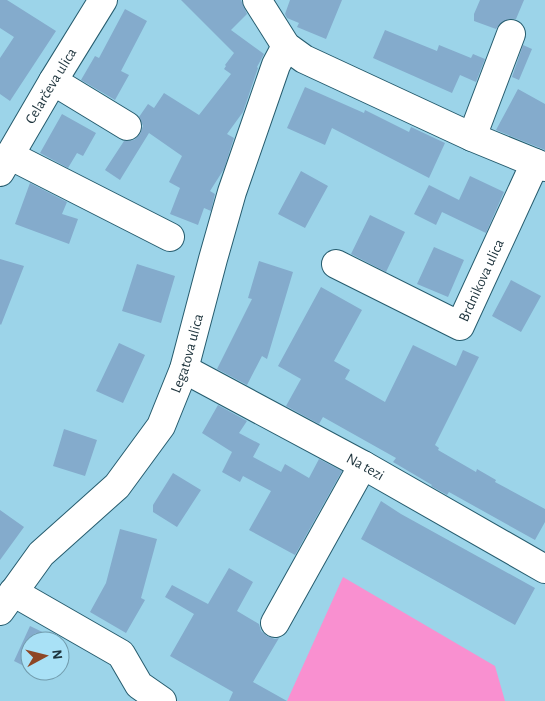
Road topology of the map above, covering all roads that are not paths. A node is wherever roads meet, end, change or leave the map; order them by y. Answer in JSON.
{"nodes":[{"id":1,"x":103,"y":0,"type":"edge"},
{"id":2,"x":257,"y":0,"type":"edge"},
{"id":3,"x":511,"y":34,"type":"dead end"},
{"id":4,"x":286,"y":46,"type":"junction"},
{"id":5,"x":52,"y":81,"type":"junction"},
{"id":6,"x":127,"y":126,"type":"dead end"},
{"id":7,"x":472,"y":137,"type":"junction"},
{"id":8,"x":4,"y":164,"type":"edge"},
{"id":9,"x":540,"y":165,"type":"edge"},
{"id":10,"x":170,"y":237,"type":"dead end"},
{"id":11,"x":336,"y":264,"type":"dead end"},
{"id":12,"x":184,"y":370,"type":"junction"},
{"id":13,"x":363,"y":465,"type":"junction"},
{"id":14,"x":545,"y":569,"type":"edge"},
{"id":15,"x":7,"y":601,"type":"edge"},
{"id":16,"x":274,"y":623,"type":"dead end"},
{"id":17,"x":162,"y":701,"type":"edge"}],
"edges":[{"from":1,"to":5,"type":"street","name":"Celarčeva ulica"},
{"from":2,"to":4,"type":"street","name":"Brdnikova ulica"},
{"from":3,"to":7,"type":"street"},
{"from":4,"to":7,"type":"street","name":"Brdnikova ulica"},
{"from":4,"to":12,"type":"street","name":"Legatova ulica"},
{"from":5,"to":6,"type":"street"},
{"from":5,"to":8,"type":"street","name":"Celarčeva ulica"},
{"from":7,"to":9,"type":"street","name":"Brdnikova ulica"},
{"from":8,"to":10,"type":"street"},
{"from":9,"to":11,"type":"street","name":"Brdnikova ulica"},
{"from":12,"to":13,"type":"street","name":"Na tezi"},
{"from":12,"to":15,"type":"street","name":"Legatova ulica"},
{"from":13,"to":14,"type":"street","name":"Na tezi"},
{"from":13,"to":16,"type":"street"},
{"from":15,"to":17,"type":"street"}]}
